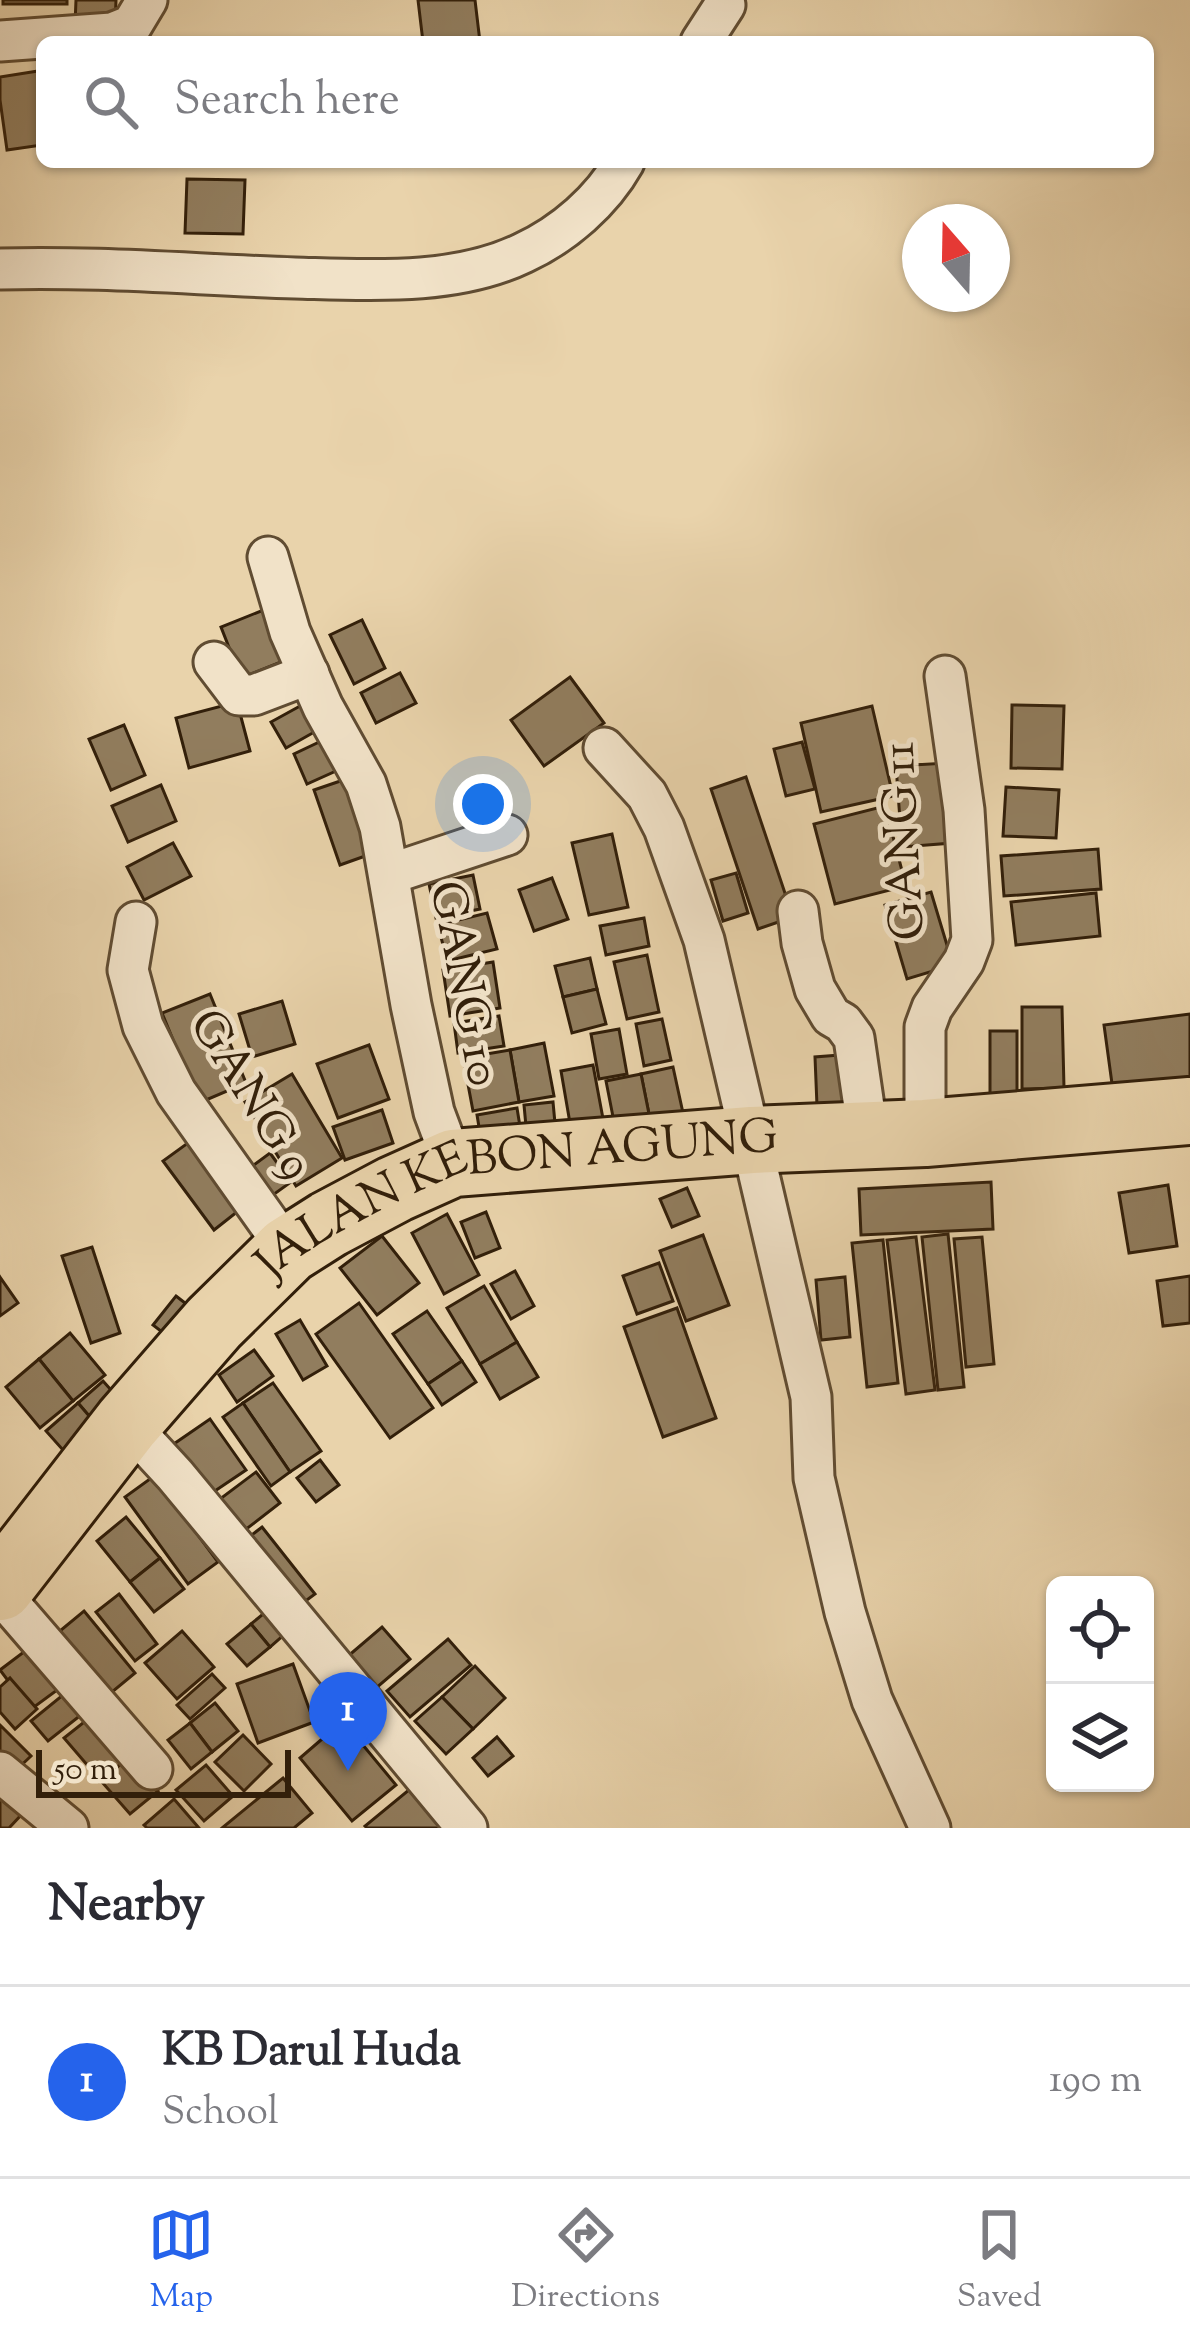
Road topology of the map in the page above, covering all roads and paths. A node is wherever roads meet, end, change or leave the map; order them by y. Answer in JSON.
{"nodes":[{"id":1,"x":147,"y":0,"type":"edge"},
{"id":2,"x":725,"y":5,"type":"dead end"},
{"id":3,"x":64,"y":36,"type":"edge"},
{"id":4,"x":705,"y":36,"type":"edge"},
{"id":5,"x":36,"y":38,"type":"edge"},
{"id":6,"x":0,"y":40,"type":"edge"},
{"id":7,"x":621,"y":168,"type":"edge"},
{"id":8,"x":0,"y":269,"type":"edge"},
{"id":9,"x":268,"y":557,"type":"dead end"},
{"id":10,"x":214,"y":662,"type":"dead end"},
{"id":11,"x":309,"y":674,"type":"junction"},
{"id":12,"x":944,"y":676,"type":"dead end"},
{"id":13,"x":604,"y":748,"type":"dead end"},
{"id":14,"x":507,"y":835,"type":"dead end"},
{"id":15,"x":390,"y":874,"type":"junction"},
{"id":16,"x":798,"y":911,"type":"dead end"},
{"id":17,"x":136,"y":922,"type":"dead end"},
{"id":18,"x":1190,"y":1112,"type":"edge"},
{"id":19,"x":896,"y":1134,"type":"junction"},
{"id":20,"x":752,"y":1139,"type":"junction"},
{"id":21,"x":454,"y":1163,"type":"junction"},
{"id":22,"x":288,"y":1250,"type":"junction"},
{"id":23,"x":127,"y":1423,"type":"junction"},
{"id":24,"x":0,"y":1590,"type":"edge"},
{"id":25,"x":152,"y":1768,"type":"dead end"},
{"id":26,"x":0,"y":1772,"type":"edge"},
{"id":27,"x":68,"y":1828,"type":"edge"},
{"id":28,"x":467,"y":1828,"type":"edge"},
{"id":29,"x":930,"y":1828,"type":"edge"}],
"edges":[{"from":1,"to":3,"type":"street"},
{"from":2,"to":4,"type":"street"},
{"from":5,"to":6,"type":"street"},
{"from":7,"to":8,"type":"street"},
{"from":9,"to":11,"type":"street","name":"GANG 10"},
{"from":10,"to":11,"type":"street"},
{"from":11,"to":15,"type":"street","name":"GANG 10"},
{"from":12,"to":19,"type":"street","name":"GANG 11"},
{"from":13,"to":20,"type":"street"},
{"from":14,"to":15,"type":"street"},
{"from":15,"to":21,"type":"street","name":"GANG 10"},
{"from":16,"to":19,"type":"street"},
{"from":17,"to":22,"type":"street","name":"GANG 9"},
{"from":18,"to":19,"type":"highway","name":"JALAN KEBON AGUNG"},
{"from":19,"to":20,"type":"highway","name":"JALAN KEBON AGUNG"},
{"from":20,"to":21,"type":"highway","name":"JALAN KEBON AGUNG"},
{"from":20,"to":29,"type":"street"},
{"from":21,"to":22,"type":"highway","name":"JALAN KEBON AGUNG"},
{"from":22,"to":23,"type":"highway","name":"JALAN KEBON AGUNG"},
{"from":23,"to":24,"type":"highway","name":"JALAN KEBON AGUNG"},
{"from":23,"to":28,"type":"street"},
{"from":24,"to":25,"type":"street"},
{"from":26,"to":27,"type":"street"}]}
